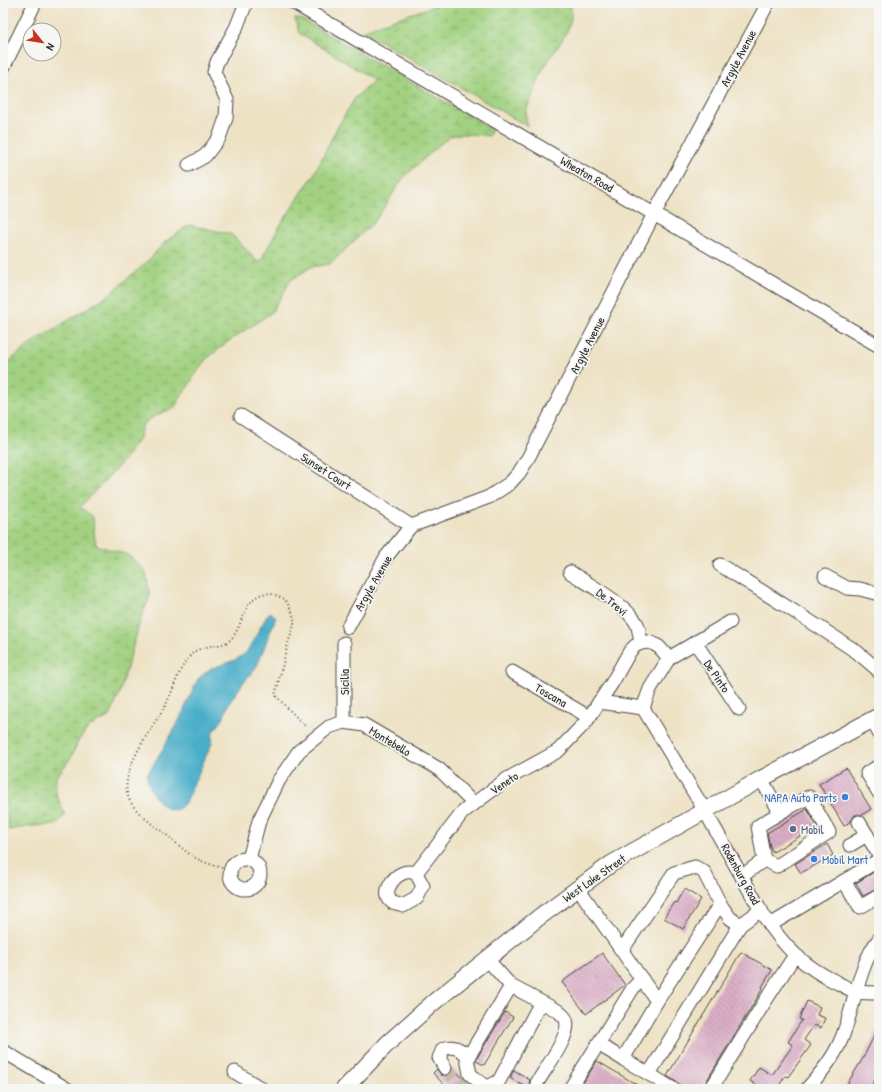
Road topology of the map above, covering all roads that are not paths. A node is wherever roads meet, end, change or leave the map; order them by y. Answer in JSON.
{"nodes":[{"id":1,"x":35,"y":3,"type":"edge"},
{"id":2,"x":246,"y":3,"type":"edge"},
{"id":3,"x":294,"y":3,"type":"edge"},
{"id":4,"x":768,"y":3,"type":"edge"},
{"id":5,"x":3,"y":68,"type":"edge"},
{"id":6,"x":189,"y":165,"type":"dead end"},
{"id":7,"x":654,"y":214,"type":"junction"},
{"id":8,"x":879,"y":346,"type":"edge"},
{"id":9,"x":242,"y":416,"type":"dead end"},
{"id":10,"x":410,"y":526,"type":"junction"},
{"id":11,"x":720,"y":565,"type":"dead end"},
{"id":12,"x":570,"y":572,"type":"dead end"},
{"id":13,"x":825,"y":576,"type":"dead end"},
{"id":14,"x":879,"y":594,"type":"edge"},
{"id":15,"x":730,"y":622,"type":"dead end"},
{"id":16,"x":348,"y":627,"type":"dead end"},
{"id":17,"x":695,"y":642,"type":"junction"},
{"id":18,"x":344,"y":643,"type":"dead end"},
{"id":19,"x":641,"y":643,"type":"junction"},
{"id":20,"x":669,"y":658,"type":"junction"},
{"id":21,"x":512,"y":672,"type":"dead end"},
{"id":22,"x":879,"y":672,"type":"edge"},
{"id":23,"x":599,"y":702,"type":"junction"},
{"id":24,"x":643,"y":708,"type":"junction"},
{"id":25,"x":739,"y":709,"type":"dead end"},
{"id":26,"x":589,"y":717,"type":"junction"},
{"id":27,"x":344,"y":722,"type":"junction"},
{"id":28,"x":877,"y":723,"type":"edge"},
{"id":29,"x":879,"y":766,"type":"edge"},
{"id":30,"x":761,"y":779,"type":"junction"},
{"id":31,"x":879,"y":794,"type":"edge"},
{"id":32,"x":474,"y":804,"type":"junction"},
{"id":33,"x":705,"y":810,"type":"junction"},
{"id":34,"x":783,"y":811,"type":"junction"},
{"id":35,"x":859,"y":822,"type":"dead end"},
{"id":36,"x":867,"y":835,"type":"junction"},
{"id":37,"x":850,"y":845,"type":"dead end"},
{"id":38,"x":879,"y":855,"type":"edge"},
{"id":39,"x":249,"y":859,"type":"dead end"},
{"id":40,"x":764,"y":860,"type":"junction"},
{"id":41,"x":879,"y":860,"type":"edge"},
{"id":42,"x":416,"y":873,"type":"dead end"},
{"id":43,"x":742,"y":876,"type":"junction"},
{"id":44,"x":844,"y":881,"type":"junction"},
{"id":45,"x":578,"y":888,"type":"junction"},
{"id":46,"x":879,"y":896,"type":"edge"},
{"id":47,"x":720,"y":904,"type":"junction"},
{"id":48,"x":761,"y":910,"type":"junction"},
{"id":49,"x":740,"y":925,"type":"junction"},
{"id":50,"x":770,"y":925,"type":"junction"},
{"id":51,"x":879,"y":939,"type":"edge"},
{"id":52,"x":622,"y":950,"type":"junction"},
{"id":53,"x":795,"y":955,"type":"junction"},
{"id":54,"x":487,"y":959,"type":"junction"},
{"id":55,"x":642,"y":979,"type":"junction"},
{"id":56,"x":511,"y":986,"type":"junction"},
{"id":57,"x":856,"y":992,"type":"junction"},
{"id":58,"x":879,"y":993,"type":"edge"},
{"id":59,"x":657,"y":1001,"type":"junction"},
{"id":60,"x":541,"y":1002,"type":"junction"},
{"id":61,"x":598,"y":1044,"type":"junction"},
{"id":62,"x":3,"y":1052,"type":"edge"},
{"id":63,"x":470,"y":1056,"type":"junction"},
{"id":64,"x":624,"y":1059,"type":"junction"},
{"id":65,"x":445,"y":1068,"type":"tunnel mouth"},
{"id":66,"x":235,"y":1072,"type":"dead end"},
{"id":67,"x":649,"y":1074,"type":"junction"},
{"id":68,"x":537,"y":1083,"type":"dead end"},
{"id":69,"x":67,"y":1089,"type":"edge"},
{"id":70,"x":262,"y":1089,"type":"edge"},
{"id":71,"x":344,"y":1089,"type":"edge"},
{"id":72,"x":570,"y":1089,"type":"edge"},
{"id":73,"x":673,"y":1089,"type":"edge"},
{"id":74,"x":711,"y":1089,"type":"edge"},
{"id":75,"x":807,"y":1089,"type":"edge"}],
"edges":[{"from":1,"to":5,"type":"street"},
{"from":2,"to":6,"type":"street"},
{"from":3,"to":7,"type":"street","name":"Wheaton Road"},
{"from":4,"to":7,"type":"street","name":"Argyle Avenue"},
{"from":7,"to":8,"type":"street","name":"Wheaton Road"},
{"from":7,"to":10,"type":"street","name":"Argyle Avenue"},
{"from":9,"to":10,"type":"street","name":"Sunset Court"},
{"from":10,"to":16,"type":"street","name":"Argyle Avenue"},
{"from":11,"to":22,"type":"street"},
{"from":12,"to":19,"type":"street","name":"De Trevi"},
{"from":13,"to":14,"type":"street"},
{"from":15,"to":17,"type":"street"},
{"from":17,"to":20,"type":"street"},
{"from":17,"to":25,"type":"street","name":"De Pinto"},
{"from":18,"to":27,"type":"street","name":"Sicilia"},
{"from":19,"to":20,"type":"street"},
{"from":19,"to":23,"type":"street","name":"Veneto"},
{"from":20,"to":24,"type":"street"},
{"from":21,"to":26,"type":"street","name":"Toscana"},
{"from":23,"to":24,"type":"street"},
{"from":23,"to":26,"type":"street","name":"Veneto"},
{"from":24,"to":33,"type":"street","name":"Rodenburg Road"},
{"from":26,"to":32,"type":"street","name":"Veneto"},
{"from":27,"to":32,"type":"street","name":"Montebello"},
{"from":27,"to":39,"type":"street"},
{"from":28,"to":30,"type":"main road","name":"West Lake Street"},
{"from":29,"to":31,"type":"street"},
{"from":30,"to":33,"type":"main road","name":"West Lake Street"},
{"from":30,"to":34,"type":"street"},
{"from":32,"to":42,"type":"street","name":"Veneto"},
{"from":33,"to":43,"type":"street","name":"Rodenburg Road"},
{"from":33,"to":45,"type":"main road","name":"West Lake Street"},
{"from":34,"to":40,"type":"street"},
{"from":34,"to":40,"type":"street"},
{"from":35,"to":36,"type":"street"},
{"from":36,"to":37,"type":"street"},
{"from":36,"to":38,"type":"street"},
{"from":40,"to":43,"type":"street"},
{"from":41,"to":44,"type":"street"},
{"from":43,"to":48,"type":"street","name":"Rodenburg Road"},
{"from":44,"to":46,"type":"street"},
{"from":44,"to":50,"type":"street"},
{"from":45,"to":52,"type":"street"},
{"from":45,"to":54,"type":"main road","name":"West Lake Street"},
{"from":47,"to":49,"type":"street"},
{"from":47,"to":52,"type":"street"},
{"from":47,"to":59,"type":"street"},
{"from":48,"to":49,"type":"street"},
{"from":48,"to":50,"type":"street","name":"Rodenburg Road"},
{"from":49,"to":67,"type":"street"},
{"from":50,"to":53,"type":"street","name":"Rodenburg Road"},
{"from":51,"to":57,"type":"street"},
{"from":52,"to":55,"type":"street"},
{"from":53,"to":57,"type":"street","name":"Rodenburg Road"},
{"from":53,"to":74,"type":"street"},
{"from":54,"to":56,"type":"street"},
{"from":54,"to":71,"type":"main road","name":"West Lake Street"},
{"from":55,"to":59,"type":"street"},
{"from":55,"to":61,"type":"street"},
{"from":56,"to":60,"type":"street"},
{"from":56,"to":63,"type":"street"},
{"from":57,"to":58,"type":"street","name":"Rodenburg Road"},
{"from":57,"to":75,"type":"street"},
{"from":59,"to":64,"type":"street"},
{"from":60,"to":63,"type":"street"},
{"from":60,"to":68,"type":"street"},
{"from":61,"to":64,"type":"street"},
{"from":61,"to":72,"type":"street"},
{"from":62,"to":69,"type":"street"},
{"from":63,"to":65,"type":"street"},
{"from":64,"to":67,"type":"street"},
{"from":66,"to":70,"type":"street"},
{"from":67,"to":73,"type":"street"}]}
